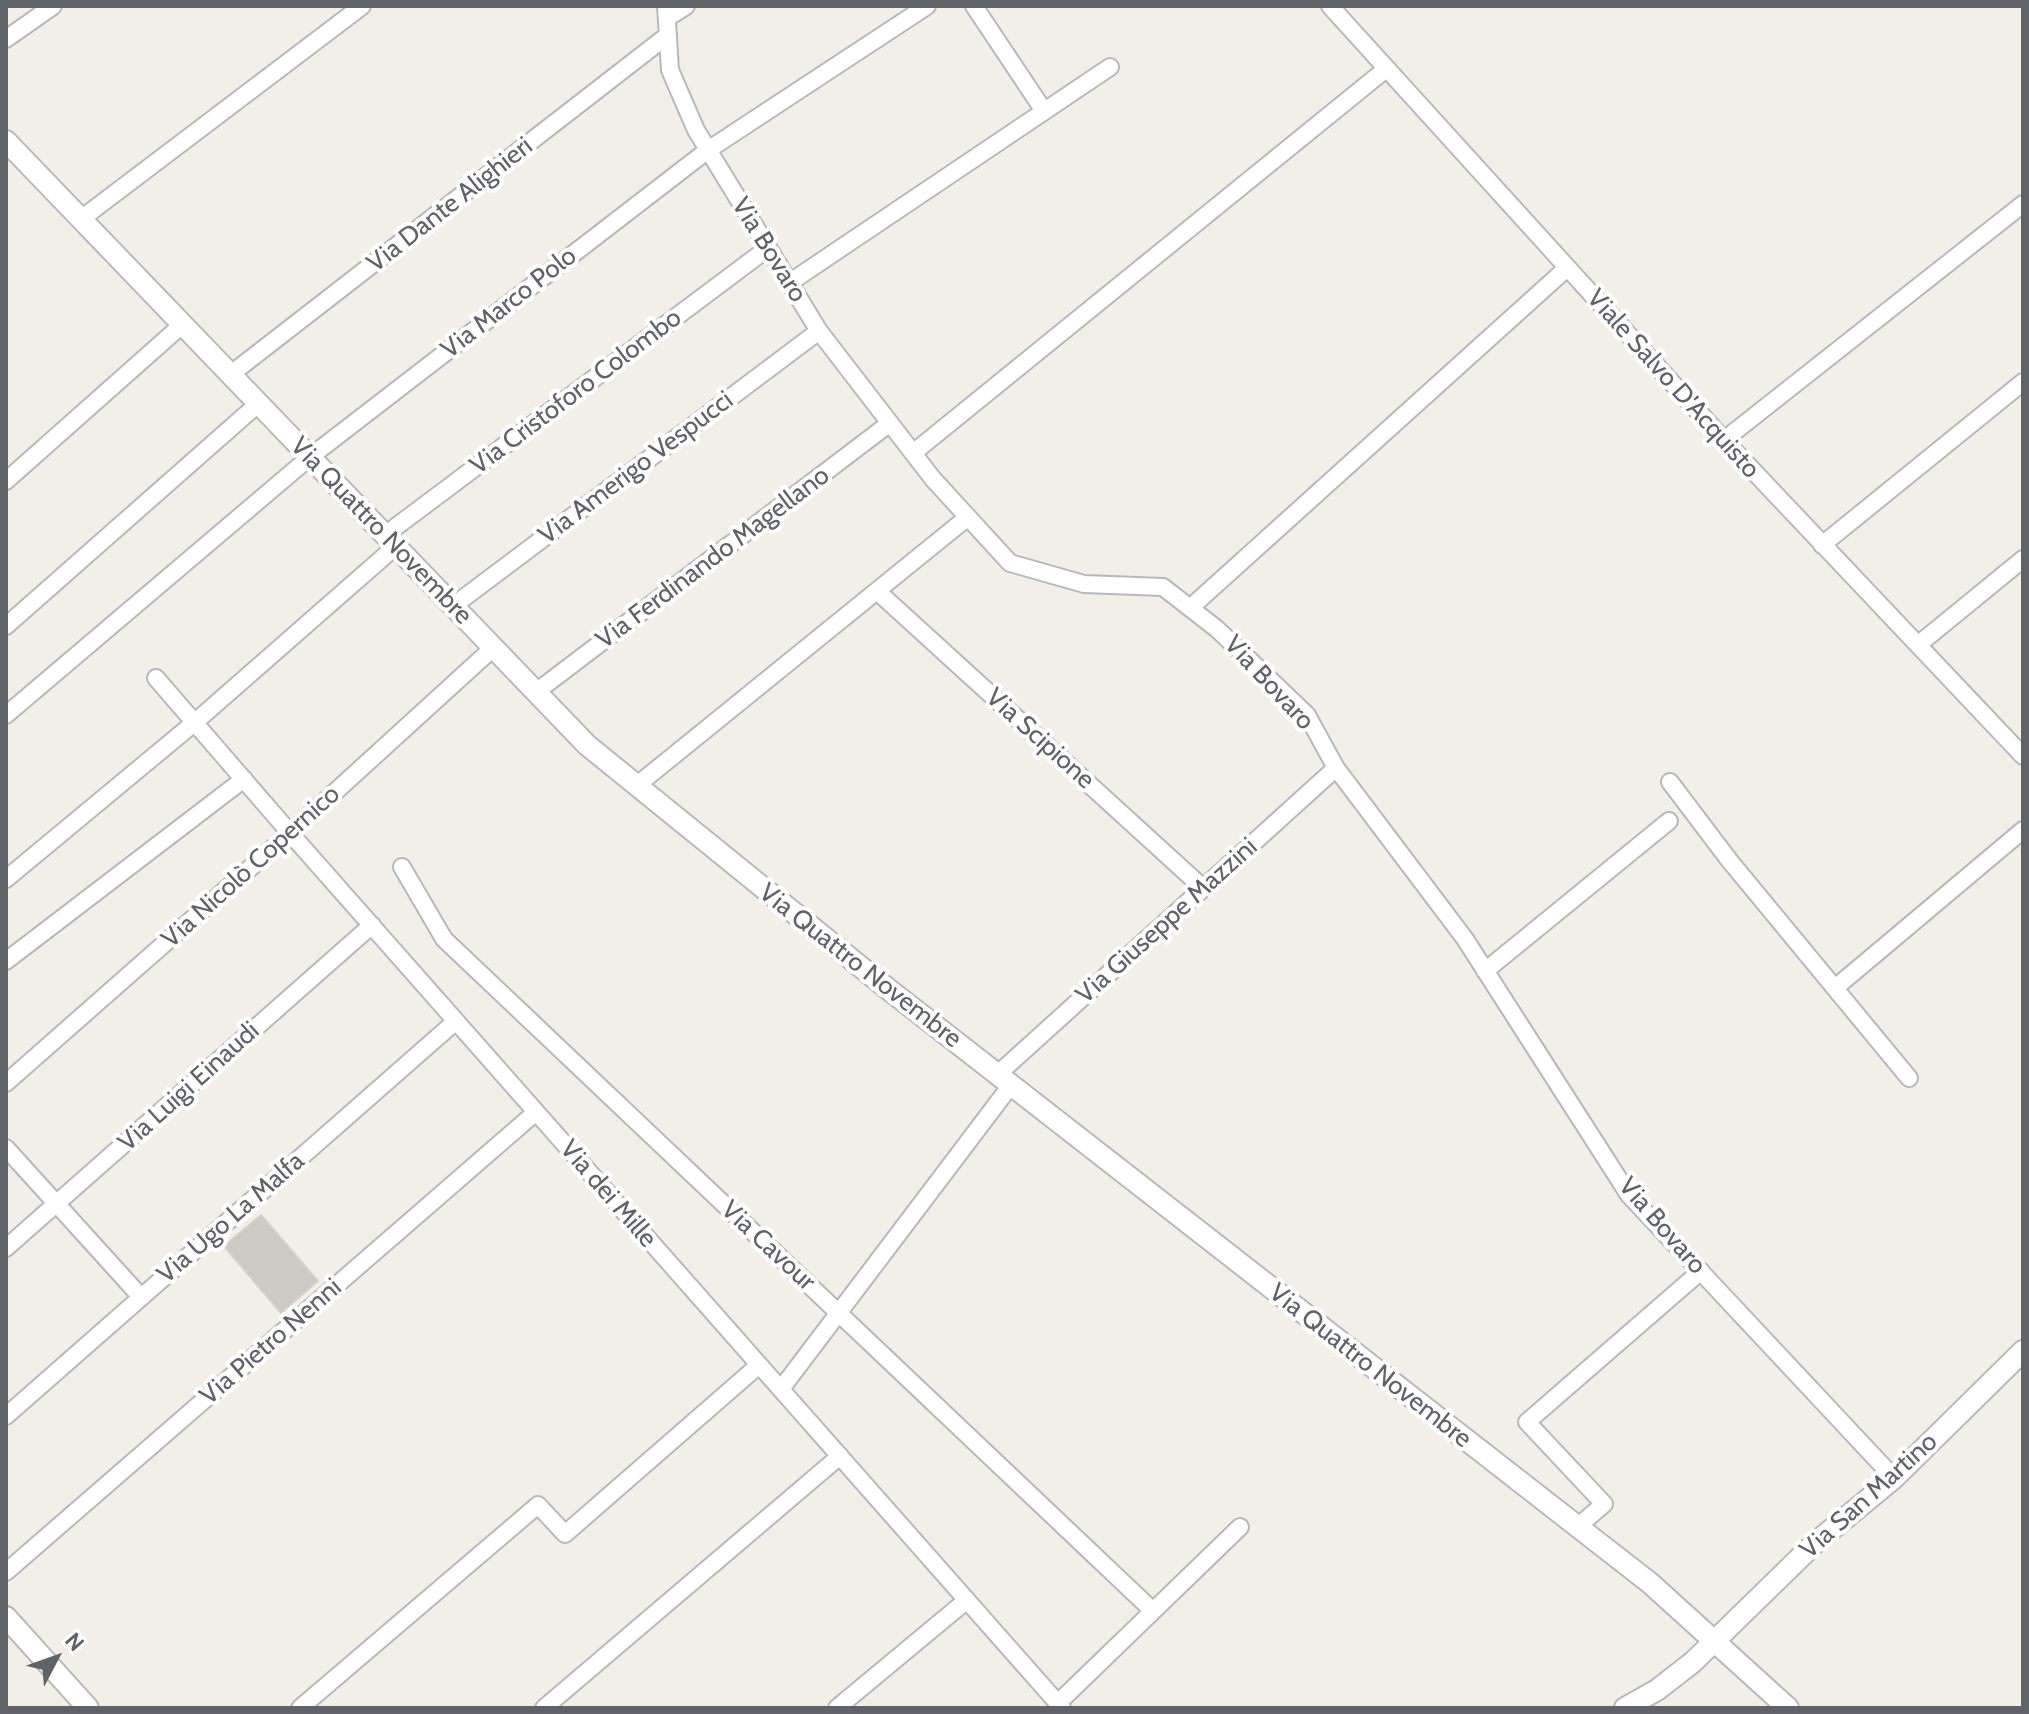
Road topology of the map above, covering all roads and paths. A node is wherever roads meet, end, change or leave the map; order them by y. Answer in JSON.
{"nodes":[{"id":1,"x":53,"y":6,"type":"edge"},
{"id":2,"x":362,"y":6,"type":"edge"},
{"id":3,"x":686,"y":6,"type":"edge"},
{"id":4,"x":927,"y":6,"type":"edge"},
{"id":5,"x":974,"y":6,"type":"edge"},
{"id":6,"x":1330,"y":6,"type":"edge"},
{"id":7,"x":667,"y":20,"type":"edge"},
{"id":8,"x":6,"y":39,"type":"edge"},
{"id":9,"x":1110,"y":67,"type":"dead end"},
{"id":10,"x":1386,"y":69,"type":"junction"},
{"id":11,"x":1044,"y":111,"type":"junction"},
{"id":12,"x":6,"y":141,"type":"edge"},
{"id":13,"x":708,"y":150,"type":"junction"},
{"id":14,"x":2023,"y":204,"type":"edge"},
{"id":15,"x":81,"y":219,"type":"junction"},
{"id":16,"x":768,"y":248,"type":"junction"},
{"id":17,"x":1567,"y":268,"type":"junction"},
{"id":18,"x":789,"y":283,"type":"junction"},
{"id":19,"x":183,"y":324,"type":"junction"},
{"id":20,"x":819,"y":331,"type":"junction"},
{"id":21,"x":231,"y":374,"type":"junction"},
{"id":22,"x":2023,"y":382,"type":"edge"},
{"id":23,"x":259,"y":403,"type":"junction"},
{"id":24,"x":890,"y":423,"type":"junction"},
{"id":25,"x":1724,"y":440,"type":"junction"},
{"id":26,"x":913,"y":453,"type":"junction"},
{"id":27,"x":310,"y":457,"type":"junction"},
{"id":28,"x":6,"y":481,"type":"edge"},
{"id":29,"x":968,"y":517,"type":"junction"},
{"id":30,"x":390,"y":541,"type":"junction"},
{"id":31,"x":1822,"y":545,"type":"junction"},
{"id":32,"x":2023,"y":559,"type":"edge"},
{"id":33,"x":877,"y":591,"type":"junction"},
{"id":34,"x":453,"y":606,"type":"junction"},
{"id":35,"x":1190,"y":608,"type":"junction"},
{"id":36,"x":6,"y":626,"type":"edge"},
{"id":37,"x":1919,"y":644,"type":"junction"},
{"id":38,"x":493,"y":648,"type":"junction"},
{"id":39,"x":156,"y":678,"type":"dead end"},
{"id":40,"x":536,"y":692,"type":"junction"},
{"id":41,"x":6,"y":715,"type":"edge"},
{"id":42,"x":194,"y":723,"type":"junction"},
{"id":43,"x":2023,"y":756,"type":"edge"},
{"id":44,"x":1336,"y":768,"type":"junction"},
{"id":45,"x":244,"y":779,"type":"junction"},
{"id":46,"x":1670,"y":782,"type":"dead end"},
{"id":47,"x":636,"y":786,"type":"junction"},
{"id":48,"x":1669,"y":821,"type":"dead end"},
{"id":49,"x":2023,"y":830,"type":"edge"},
{"id":50,"x":290,"y":833,"type":"junction"},
{"id":51,"x":402,"y":867,"type":"dead end"},
{"id":52,"x":6,"y":879,"type":"edge"},
{"id":53,"x":1203,"y":888,"type":"junction"},
{"id":54,"x":372,"y":925,"type":"junction"},
{"id":55,"x":6,"y":961,"type":"edge"},
{"id":56,"x":1485,"y":971,"type":"junction"},
{"id":57,"x":1835,"y":988,"type":"junction"},
{"id":58,"x":456,"y":1021,"type":"junction"},
{"id":59,"x":1909,"y":1078,"type":"dead end"},
{"id":60,"x":1004,"y":1080,"type":"junction"},
{"id":61,"x":6,"y":1083,"type":"edge"},
{"id":62,"x":536,"y":1112,"type":"junction"},
{"id":63,"x":6,"y":1148,"type":"edge"},
{"id":64,"x":57,"y":1204,"type":"junction"},
{"id":65,"x":6,"y":1248,"type":"edge"},
{"id":66,"x":1701,"y":1271,"type":"junction"},
{"id":67,"x":141,"y":1297,"type":"junction"},
{"id":68,"x":838,"y":1313,"type":"junction"},
{"id":69,"x":2023,"y":1351,"type":"edge"},
{"id":70,"x":759,"y":1365,"type":"junction"},
{"id":71,"x":781,"y":1389,"type":"junction"},
{"id":72,"x":6,"y":1416,"type":"edge"},
{"id":73,"x":840,"y":1456,"type":"junction"},
{"id":74,"x":1894,"y":1478,"type":"junction"},
{"id":75,"x":1240,"y":1527,"type":"dead end"},
{"id":76,"x":1576,"y":1528,"type":"junction"},
{"id":77,"x":6,"y":1572,"type":"edge"},
{"id":78,"x":967,"y":1600,"type":"junction"},
{"id":79,"x":1153,"y":1611,"type":"junction"},
{"id":80,"x":6,"y":1617,"type":"edge"},
{"id":81,"x":1714,"y":1640,"type":"junction"},
{"id":82,"x":81,"y":1706,"type":"edge"},
{"id":83,"x":1060,"y":1706,"type":"edge"},
{"id":84,"x":300,"y":1708,"type":"edge"},
{"id":85,"x":544,"y":1708,"type":"edge"},
{"id":86,"x":837,"y":1708,"type":"edge"},
{"id":87,"x":1625,"y":1708,"type":"edge"},
{"id":88,"x":1788,"y":1708,"type":"edge"}],
"edges":[{"from":1,"to":8,"type":"street"},
{"from":2,"to":15,"type":"street"},
{"from":3,"to":7,"type":"street","name":"Via Dante Alighieri"},
{"from":4,"to":13,"type":"street","name":"Via Marco Polo"},
{"from":5,"to":11,"type":"street"},
{"from":6,"to":10,"type":"street","name":"Viale Salvo D'Acquisto"},
{"from":7,"to":13,"type":"street","name":"Via Bovaro"},
{"from":7,"to":21,"type":"street","name":"Via Dante Alighieri"},
{"from":9,"to":11,"type":"street"},
{"from":10,"to":17,"type":"street","name":"Viale Salvo D'Acquisto"},
{"from":10,"to":26,"type":"street"},
{"from":11,"to":18,"type":"street"},
{"from":12,"to":15,"type":"street","name":"Via Quattro Novembre"},
{"from":13,"to":16,"type":"street","name":"Via Bovaro"},
{"from":13,"to":27,"type":"street","name":"Via Marco Polo"},
{"from":14,"to":25,"type":"street"},
{"from":15,"to":19,"type":"street","name":"Via Quattro Novembre"},
{"from":16,"to":18,"type":"street","name":"Via Bovaro"},
{"from":16,"to":30,"type":"street","name":"Via Cristoforo Colombo"},
{"from":17,"to":25,"type":"street","name":"Viale Salvo D'Acquisto"},
{"from":17,"to":35,"type":"street"},
{"from":18,"to":20,"type":"street","name":"Via Bovaro"},
{"from":19,"to":21,"type":"street","name":"Via Quattro Novembre"},
{"from":19,"to":28,"type":"street"},
{"from":20,"to":24,"type":"street","name":"Via Bovaro"},
{"from":20,"to":34,"type":"street","name":"Via Amerigo Vespucci"},
{"from":21,"to":23,"type":"street","name":"Via Quattro Novembre"},
{"from":22,"to":31,"type":"street"},
{"from":23,"to":27,"type":"street","name":"Via Quattro Novembre"},
{"from":23,"to":36,"type":"street"},
{"from":24,"to":26,"type":"street","name":"Via Bovaro"},
{"from":24,"to":40,"type":"street","name":"Via Ferdinando Magellano"},
{"from":25,"to":31,"type":"street","name":"Viale Salvo D'Acquisto"},
{"from":26,"to":29,"type":"street","name":"Via Bovaro"},
{"from":27,"to":30,"type":"street","name":"Via Quattro Novembre"},
{"from":27,"to":41,"type":"street","name":"Via Marco Polo"},
{"from":29,"to":33,"type":"street"},
{"from":29,"to":35,"type":"street","name":"Via Bovaro"},
{"from":30,"to":34,"type":"street","name":"Via Quattro Novembre"},
{"from":30,"to":42,"type":"street","name":"Via Cristoforo Colombo"},
{"from":31,"to":37,"type":"street","name":"Viale Salvo D'Acquisto"},
{"from":32,"to":37,"type":"street"},
{"from":33,"to":47,"type":"street"},
{"from":33,"to":53,"type":"street","name":"Via Scipione"},
{"from":34,"to":38,"type":"street","name":"Via Quattro Novembre"},
{"from":35,"to":44,"type":"street","name":"Via Bovaro"},
{"from":37,"to":43,"type":"street","name":"Viale Salvo D'Acquisto"},
{"from":38,"to":40,"type":"street","name":"Via Quattro Novembre"},
{"from":38,"to":50,"type":"street","name":"Via Nicolò Copernico"},
{"from":39,"to":42,"type":"street","name":"Via dei Mille"},
{"from":40,"to":47,"type":"street","name":"Via Quattro Novembre"},
{"from":42,"to":45,"type":"street","name":"Via dei Mille"},
{"from":42,"to":52,"type":"street","name":"Via Cristoforo Colombo"},
{"from":44,"to":53,"type":"street","name":"Via Giuseppe Mazzini"},
{"from":44,"to":56,"type":"street","name":"Via Bovaro"},
{"from":45,"to":50,"type":"street","name":"Via dei Mille"},
{"from":45,"to":55,"type":"street"},
{"from":46,"to":57,"type":"street"},
{"from":47,"to":60,"type":"street","name":"Via Quattro Novembre"},
{"from":48,"to":56,"type":"street"},
{"from":49,"to":57,"type":"street"},
{"from":50,"to":54,"type":"street","name":"Via dei Mille"},
{"from":50,"to":61,"type":"street","name":"Via Nicolò Copernico"},
{"from":51,"to":68,"type":"street","name":"Via Cavour"},
{"from":53,"to":60,"type":"street","name":"Via Giuseppe Mazzini"},
{"from":54,"to":58,"type":"street","name":"Via dei Mille"},
{"from":54,"to":64,"type":"street","name":"Via Luigi Einaudi"},
{"from":56,"to":66,"type":"street","name":"Via Bovaro"},
{"from":57,"to":59,"type":"street"},
{"from":58,"to":62,"type":"street","name":"Via dei Mille"},
{"from":58,"to":67,"type":"street","name":"Via Ugo La Malfa"},
{"from":60,"to":68,"type":"street","name":"Via Giuseppe Mazzini"},
{"from":60,"to":76,"type":"street","name":"Via Quattro Novembre"},
{"from":62,"to":70,"type":"street","name":"Via dei Mille"},
{"from":62,"to":77,"type":"street","name":"Via Pietro Nenni"},
{"from":63,"to":64,"type":"street"},
{"from":64,"to":65,"type":"street","name":"Via Luigi Einaudi"},
{"from":64,"to":67,"type":"street"},
{"from":66,"to":74,"type":"street","name":"Via Bovaro"},
{"from":66,"to":76,"type":"street"},
{"from":67,"to":72,"type":"street","name":"Via Ugo La Malfa"},
{"from":68,"to":71,"type":"street","name":"Via Giuseppe Mazzini"},
{"from":68,"to":79,"type":"street","name":"Via Cavour"},
{"from":69,"to":74,"type":"street","name":"Via San Martino"},
{"from":70,"to":71,"type":"street","name":"Via dei Mille"},
{"from":70,"to":84,"type":"street"},
{"from":71,"to":73,"type":"street","name":"Via dei Mille"},
{"from":73,"to":78,"type":"street","name":"Via dei Mille"},
{"from":73,"to":85,"type":"street"},
{"from":74,"to":81,"type":"street","name":"Via San Martino"},
{"from":75,"to":79,"type":"street"},
{"from":76,"to":81,"type":"street","name":"Via Quattro Novembre"},
{"from":78,"to":83,"type":"street","name":"Via dei Mille"},
{"from":78,"to":86,"type":"street"},
{"from":79,"to":83,"type":"street"},
{"from":80,"to":82,"type":"street"},
{"from":81,"to":87,"type":"street","name":"Via San Martino"},
{"from":81,"to":88,"type":"street","name":"Via Quattro Novembre"}]}
